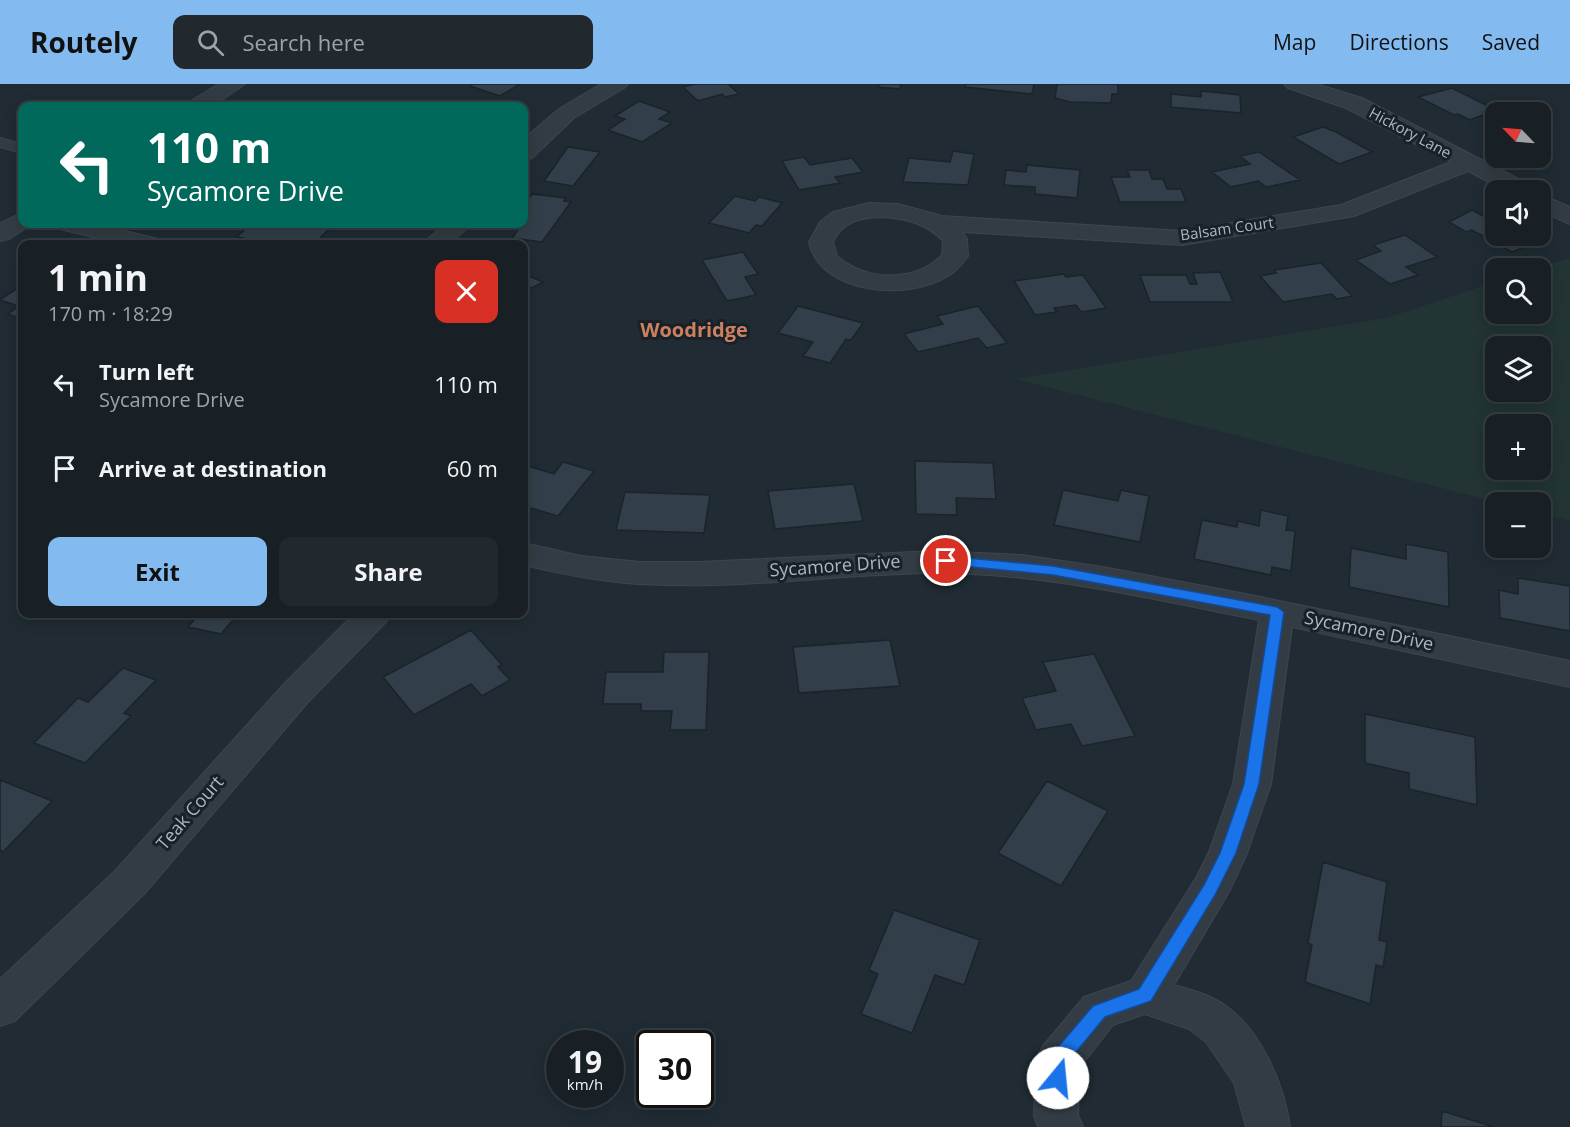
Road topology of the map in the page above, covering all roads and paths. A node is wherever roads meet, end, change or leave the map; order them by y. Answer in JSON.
{"nodes":[{"id":1,"x":234,"y":84,"type":"edge"},
{"id":2,"x":616,"y":84,"type":"edge"},
{"id":3,"x":1295,"y":84,"type":"edge"},
{"id":4,"x":205,"y":102,"type":"edge"},
{"id":5,"x":0,"y":142,"type":"edge"},
{"id":6,"x":18,"y":148,"type":"edge"},
{"id":7,"x":528,"y":149,"type":"edge"},
{"id":8,"x":1469,"y":164,"type":"junction"},
{"id":9,"x":1502,"y":180,"type":"edge"},
{"id":10,"x":1551,"y":207,"type":"edge"},
{"id":11,"x":1570,"y":217,"type":"edge"},
{"id":12,"x":18,"y":222,"type":"edge"},
{"id":13,"x":939,"y":223,"type":"junction"},
{"id":14,"x":85,"y":228,"type":"edge"},
{"id":15,"x":455,"y":228,"type":"edge"},
{"id":16,"x":0,"y":234,"type":"edge"},
{"id":17,"x":133,"y":240,"type":"edge"},
{"id":18,"x":439,"y":240,"type":"edge"},
{"id":19,"x":528,"y":555,"type":"edge"},
{"id":20,"x":1277,"y":612,"type":"junction"},
{"id":21,"x":370,"y":618,"type":"edge"},
{"id":22,"x":1570,"y":674,"type":"edge"},
{"id":23,"x":1145,"y":995,"type":"junction"},
{"id":24,"x":0,"y":1007,"type":"edge"},
{"id":25,"x":1061,"y":1127,"type":"edge"},
{"id":26,"x":1268,"y":1127,"type":"edge"}],
"edges":[{"from":1,"to":4,"type":"street"},
{"from":2,"to":7,"type":"street"},
{"from":3,"to":8,"type":"street","name":"Hickory Lane"},
{"from":5,"to":6,"type":"lane"},
{"from":8,"to":9,"type":"street","name":"Hickory Lane"},
{"from":8,"to":13,"type":"street","name":"Balsam Court"},
{"from":10,"to":11,"type":"street"},
{"from":12,"to":16,"type":"street"},
{"from":13,"to":13,"type":"street","name":"Balsam Court"},
{"from":14,"to":17,"type":"street"},
{"from":15,"to":18,"type":"street"},
{"from":19,"to":20,"type":"street","name":"Sycamore Drive"},
{"from":20,"to":22,"type":"street","name":"Sycamore Drive"},
{"from":20,"to":23,"type":"street"},
{"from":21,"to":24,"type":"street","name":"Teak Court"},
{"from":23,"to":25,"type":"street"},
{"from":23,"to":26,"type":"street"}]}
